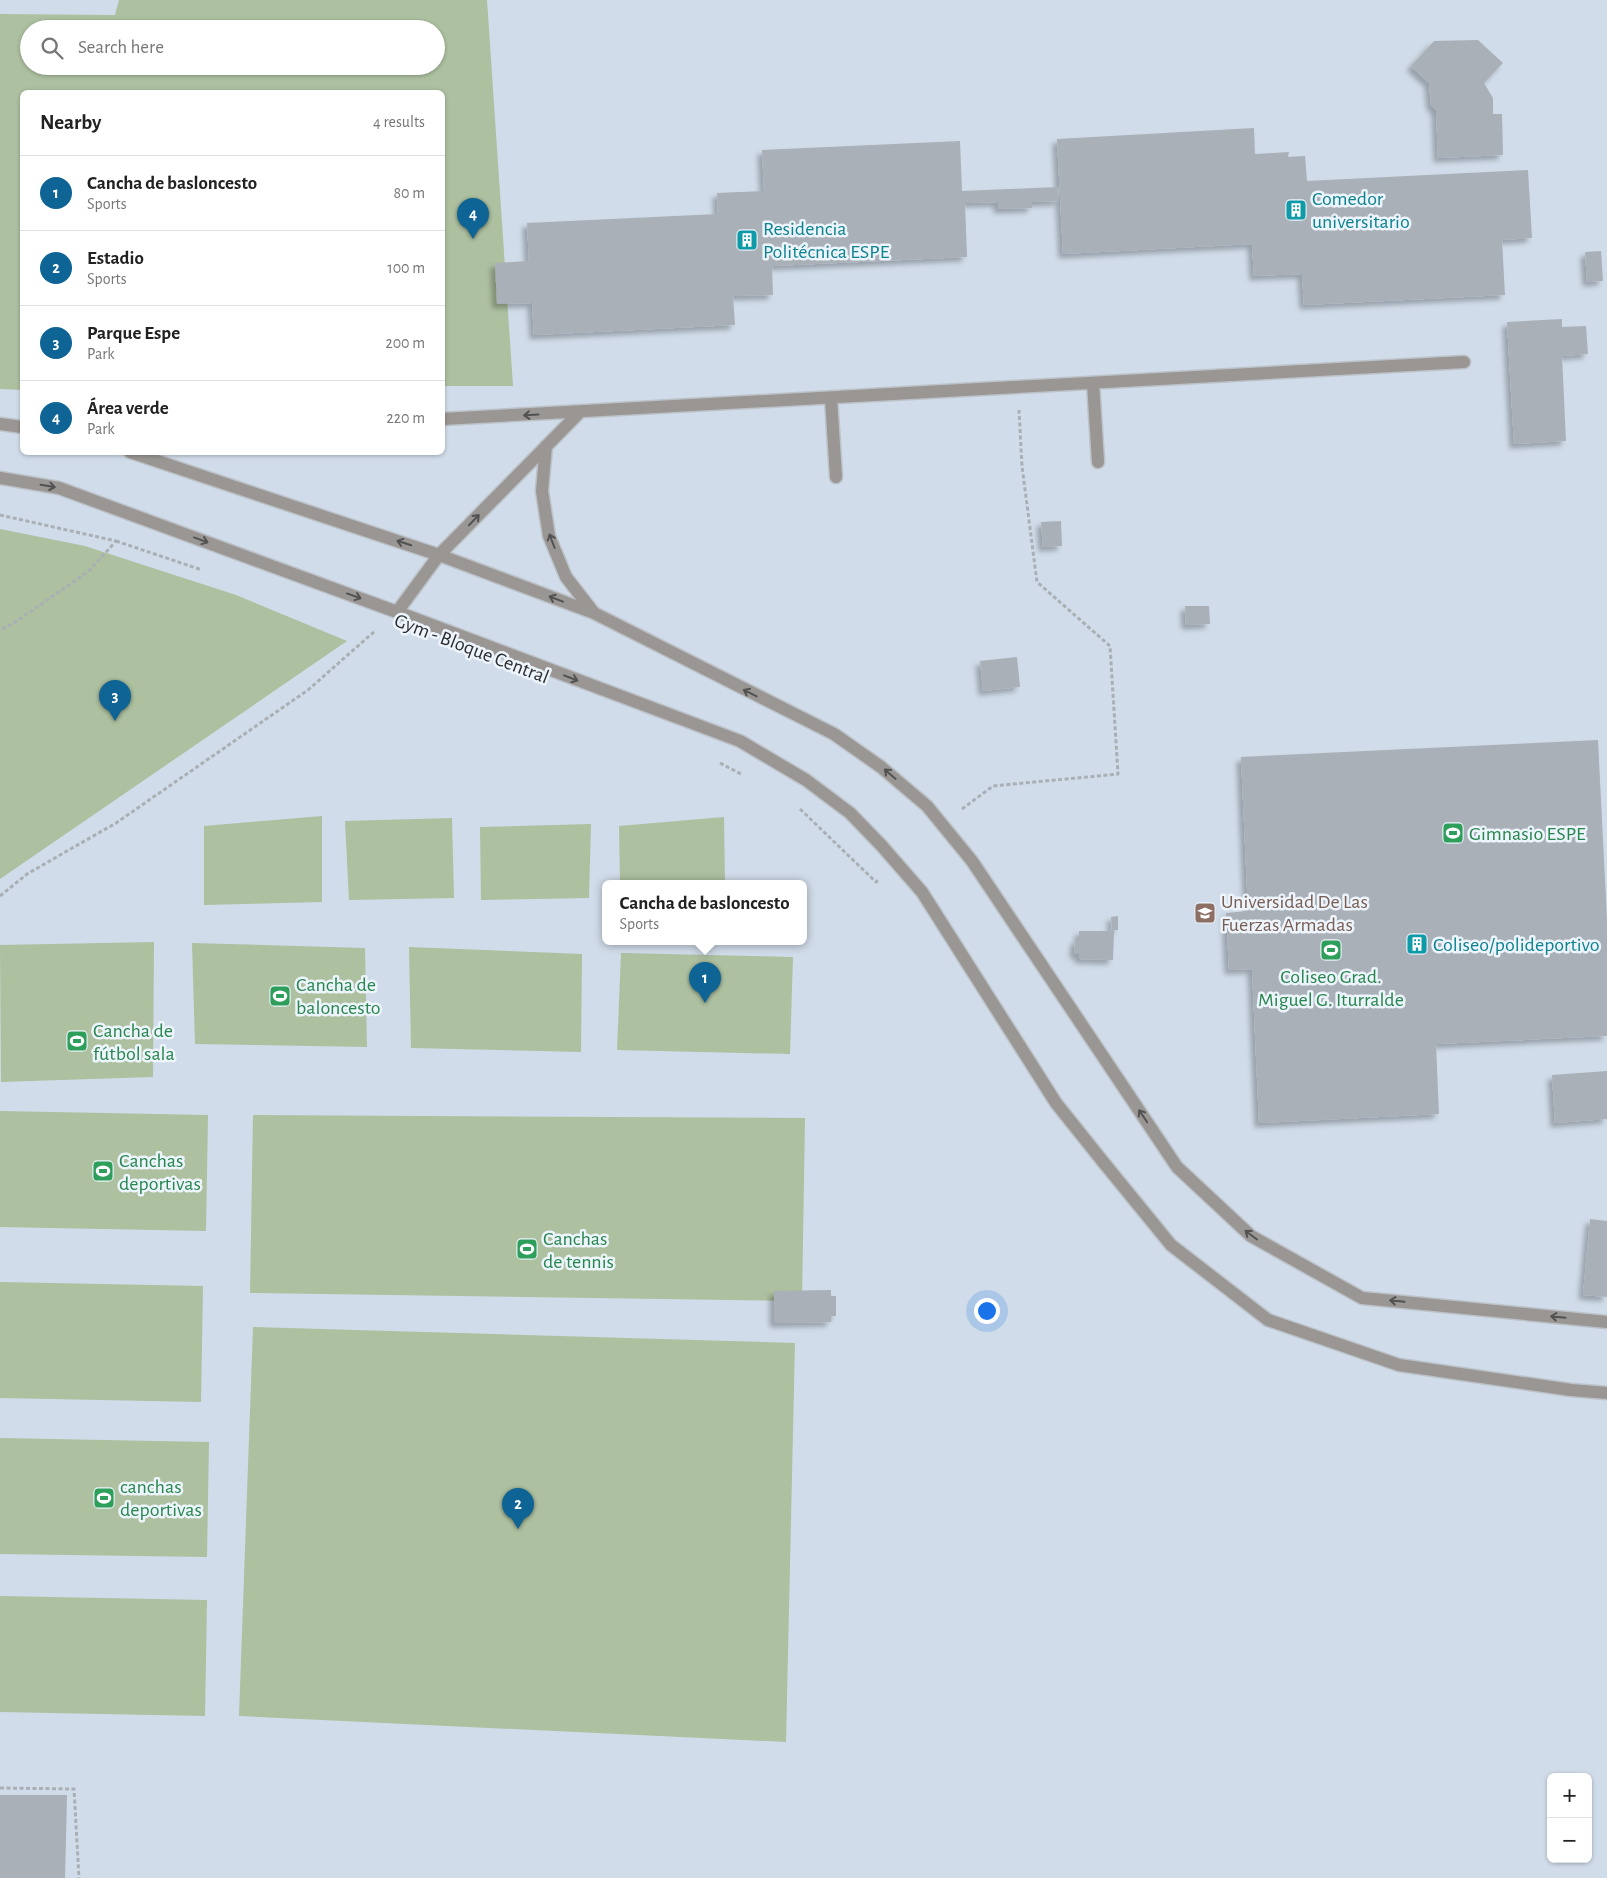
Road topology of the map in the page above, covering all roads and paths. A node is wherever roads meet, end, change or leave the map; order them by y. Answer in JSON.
{"nodes":[{"id":1,"x":1464,"y":362,"type":"dead end"},
{"id":2,"x":1093,"y":383,"type":"junction"},
{"id":3,"x":1018,"y":387,"type":"junction"},
{"id":4,"x":831,"y":398,"type":"junction"},
{"id":5,"x":580,"y":412,"type":"junction"},
{"id":6,"x":445,"y":419,"type":"edge"},
{"id":7,"x":0,"y":424,"type":"edge"},
{"id":8,"x":20,"y":427,"type":"edge"},
{"id":9,"x":546,"y":446,"type":"junction"},
{"id":10,"x":139,"y":455,"type":"edge"},
{"id":11,"x":1098,"y":462,"type":"dead end"},
{"id":12,"x":836,"y":477,"type":"dead end"},
{"id":13,"x":0,"y":478,"type":"edge"},
{"id":14,"x":0,"y":515,"type":"edge"},
{"id":15,"x":440,"y":555,"type":"junction"},
{"id":16,"x":397,"y":612,"type":"junction"},
{"id":17,"x":594,"y":613,"type":"junction"},
{"id":18,"x":378,"y":627,"type":"dead end"},
{"id":19,"x":0,"y":630,"type":"edge"},
{"id":20,"x":715,"y":760,"type":"dead end"},
{"id":21,"x":748,"y":777,"type":"dead end"},
{"id":22,"x":795,"y":804,"type":"dead end"},
{"id":23,"x":942,"y":825,"type":"junction"},
{"id":24,"x":897,"y":863,"type":"junction"},
{"id":25,"x":0,"y":896,"type":"edge"},
{"id":26,"x":1607,"y":1322,"type":"edge"},
{"id":27,"x":1607,"y":1393,"type":"edge"},
{"id":28,"x":0,"y":1788,"type":"edge"},
{"id":29,"x":79,"y":1878,"type":"edge"}],
"edges":[{"from":1,"to":2,"type":"lane"},
{"from":2,"to":3,"type":"lane"},
{"from":2,"to":11,"type":"lane"},
{"from":3,"to":4,"type":"lane"},
{"from":3,"to":23,"type":"path"},
{"from":4,"to":5,"type":"lane"},
{"from":4,"to":12,"type":"lane"},
{"from":5,"to":6,"type":"lane","one_way":true},
{"from":5,"to":9,"type":"lane"},
{"from":7,"to":8,"type":"lane"},
{"from":15,"to":9,"type":"lane","one_way":true},
{"from":17,"to":9,"type":"lane","one_way":true},
{"from":15,"to":10,"type":"lane","one_way":true},
{"from":13,"to":16,"type":"lane","one_way":true},
{"from":14,"to":19,"type":"path"},
{"from":15,"to":16,"type":"lane"},
{"from":17,"to":15,"type":"lane","one_way":true},
{"from":16,"to":24,"type":"lane","one_way":true},
{"from":23,"to":17,"type":"lane","one_way":true},
{"from":18,"to":25,"type":"path","name":"Gym - Bloque Central"},
{"from":20,"to":21,"type":"path"},
{"from":22,"to":24,"type":"path"},
{"from":26,"to":23,"type":"lane","one_way":true},
{"from":24,"to":27,"type":"lane"},
{"from":28,"to":29,"type":"path"}]}
